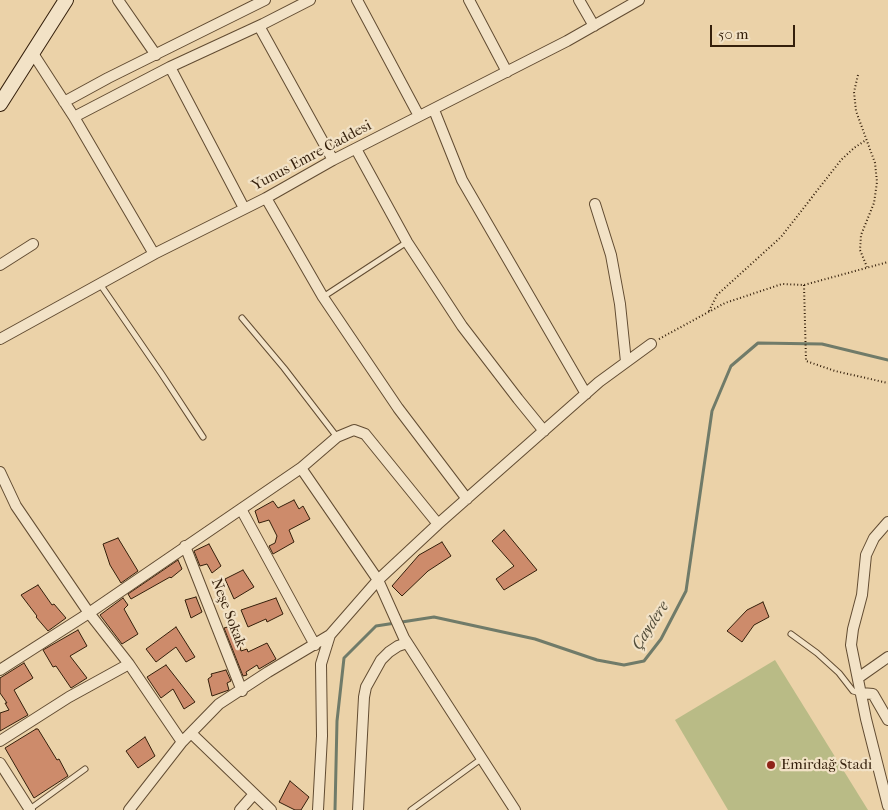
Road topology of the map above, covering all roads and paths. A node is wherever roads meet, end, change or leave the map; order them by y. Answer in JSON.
{"nodes":[{"id":1,"x":66,"y":0,"type":"edge"},
{"id":2,"x":118,"y":0,"type":"edge"},
{"id":3,"x":265,"y":0,"type":"edge"},
{"id":4,"x":310,"y":0,"type":"edge"},
{"id":5,"x":357,"y":0,"type":"edge"},
{"id":6,"x":468,"y":0,"type":"edge"},
{"id":7,"x":579,"y":0,"type":"edge"},
{"id":8,"x":639,"y":0,"type":"edge"},
{"id":9,"x":248,"y":4,"type":"edge"},
{"id":10,"x":259,"y":26,"type":"junction"},
{"id":11,"x":594,"y":26,"type":"junction"},
{"id":12,"x":32,"y":52,"type":"junction"},
{"id":13,"x":156,"y":55,"type":"junction"},
{"id":14,"x":170,"y":67,"type":"junction"},
{"id":15,"x":507,"y":72,"type":"junction"},
{"id":16,"x":858,"y":75,"type":"dead end"},
{"id":17,"x":1,"y":102,"type":"edge"},
{"id":18,"x":64,"y":102,"type":"junction"},
{"id":19,"x":434,"y":110,"type":"junction"},
{"id":20,"x":74,"y":116,"type":"junction"},
{"id":21,"x":419,"y":116,"type":"junction"},
{"id":22,"x":866,"y":140,"type":"junction"},
{"id":23,"x":356,"y":149,"type":"junction"},
{"id":24,"x":333,"y":160,"type":"junction"},
{"id":25,"x":266,"y":198,"type":"junction"},
{"id":26,"x":595,"y":204,"type":"dead end"},
{"id":27,"x":244,"y":208,"type":"junction"},
{"id":28,"x":407,"y":242,"type":"junction"},
{"id":29,"x":34,"y":244,"type":"dead end"},
{"id":30,"x":154,"y":254,"type":"junction"},
{"id":31,"x":888,"y":262,"type":"edge"},
{"id":32,"x":0,"y":265,"type":"edge"},
{"id":33,"x":867,"y":267,"type":"junction"},
{"id":34,"x":100,"y":284,"type":"junction"},
{"id":35,"x":804,"y":285,"type":"junction"},
{"id":36,"x":324,"y":297,"type":"junction"},
{"id":37,"x":709,"y":311,"type":"junction"},
{"id":38,"x":242,"y":318,"type":"dead end"},
{"id":39,"x":0,"y":339,"type":"edge"},
{"id":40,"x":651,"y":344,"type":"joint"},
{"id":41,"x":626,"y":362,"type":"junction"},
{"id":42,"x":888,"y":383,"type":"edge"},
{"id":43,"x":586,"y":394,"type":"junction"},
{"id":44,"x":544,"y":431,"type":"junction"},
{"id":45,"x":203,"y":437,"type":"dead end"},
{"id":46,"x":338,"y":437,"type":"junction"},
{"id":47,"x":301,"y":468,"type":"junction"},
{"id":48,"x":0,"y":472,"type":"edge"},
{"id":49,"x":467,"y":499,"type":"junction"},
{"id":50,"x":241,"y":509,"type":"junction"},
{"id":51,"x":888,"y":522,"type":"edge"},
{"id":52,"x":438,"y":524,"type":"junction"},
{"id":53,"x":185,"y":546,"type":"junction"},
{"id":54,"x":378,"y":580,"type":"junction"},
{"id":55,"x":89,"y":613,"type":"junction"},
{"id":56,"x":792,"y":634,"type":"dead end"},
{"id":57,"x":330,"y":635,"type":"junction"},
{"id":58,"x":406,"y":640,"type":"junction"},
{"id":59,"x":315,"y":645,"type":"junction"},
{"id":60,"x":888,"y":657,"type":"edge"},
{"id":61,"x":129,"y":664,"type":"junction"},
{"id":62,"x":0,"y":670,"type":"edge"},
{"id":63,"x":858,"y":678,"type":"junction"},
{"id":64,"x":242,"y":690,"type":"junction"},
{"id":65,"x":861,"y":693,"type":"junction"},
{"id":66,"x":888,"y":720,"type":"edge"},
{"id":67,"x":191,"y":733,"type":"junction"},
{"id":68,"x":0,"y":741,"type":"edge"},
{"id":69,"x":182,"y":742,"type":"junction"},
{"id":70,"x":481,"y":759,"type":"junction"},
{"id":71,"x":0,"y":763,"type":"edge"},
{"id":72,"x":85,"y":769,"type":"dead end"},
{"id":73,"x":254,"y":794,"type":"junction"},
{"id":74,"x":888,"y":806,"type":"edge"},
{"id":75,"x":30,"y":810,"type":"edge"},
{"id":76,"x":129,"y":810,"type":"edge"},
{"id":77,"x":240,"y":810,"type":"edge"},
{"id":78,"x":271,"y":810,"type":"edge"},
{"id":79,"x":318,"y":810,"type":"edge"},
{"id":80,"x":358,"y":810,"type":"edge"},
{"id":81,"x":411,"y":810,"type":"edge"},
{"id":82,"x":515,"y":810,"type":"edge"}],
"edges":[{"from":1,"to":12,"type":"main road"},
{"from":2,"to":13,"type":"street"},
{"from":3,"to":9,"type":"street"},
{"from":4,"to":10,"type":"street"},
{"from":5,"to":21,"type":"street"},
{"from":6,"to":15,"type":"street"},
{"from":7,"to":11,"type":"street"},
{"from":8,"to":11,"type":"street","name":"Yunus Emre Caddesi"},
{"from":9,"to":13,"type":"street"},
{"from":10,"to":14,"type":"street"},
{"from":10,"to":24,"type":"street"},
{"from":11,"to":15,"type":"street","name":"Yunus Emre Caddesi"},
{"from":12,"to":17,"type":"main road"},
{"from":12,"to":18,"type":"street"},
{"from":13,"to":18,"type":"street"},
{"from":14,"to":20,"type":"street"},
{"from":14,"to":27,"type":"street"},
{"from":15,"to":19,"type":"street","name":"Yunus Emre Caddesi"},
{"from":16,"to":22,"type":"path"},
{"from":18,"to":20,"type":"street"},
{"from":19,"to":21,"type":"street","name":"Yunus Emre Caddesi"},
{"from":19,"to":43,"type":"street"},
{"from":20,"to":30,"type":"street"},
{"from":21,"to":23,"type":"street","name":"Yunus Emre Caddesi"},
{"from":22,"to":33,"type":"path"},
{"from":22,"to":37,"type":"path"},
{"from":23,"to":24,"type":"street","name":"Yunus Emre Caddesi"},
{"from":23,"to":28,"type":"street"},
{"from":24,"to":25,"type":"street","name":"Yunus Emre Caddesi"},
{"from":25,"to":27,"type":"street","name":"Yunus Emre Caddesi"},
{"from":25,"to":36,"type":"street"},
{"from":26,"to":41,"type":"street"},
{"from":27,"to":30,"type":"street","name":"Yunus Emre Caddesi"},
{"from":28,"to":36,"type":"lane"},
{"from":28,"to":44,"type":"street"},
{"from":29,"to":32,"type":"street"},
{"from":30,"to":34,"type":"street","name":"Yunus Emre Caddesi"},
{"from":31,"to":33,"type":"path"},
{"from":33,"to":35,"type":"path"},
{"from":34,"to":39,"type":"street","name":"Yunus Emre Caddesi"},
{"from":34,"to":45,"type":"lane"},
{"from":35,"to":37,"type":"path"},
{"from":35,"to":42,"type":"path"},
{"from":36,"to":49,"type":"street"},
{"from":37,"to":40,"type":"path"},
{"from":38,"to":46,"type":"lane"},
{"from":40,"to":41,"type":"street"},
{"from":41,"to":43,"type":"street"},
{"from":43,"to":44,"type":"street"},
{"from":44,"to":49,"type":"street"},
{"from":46,"to":47,"type":"street"},
{"from":46,"to":52,"type":"street"},
{"from":47,"to":50,"type":"street"},
{"from":47,"to":54,"type":"street"},
{"from":48,"to":55,"type":"street"},
{"from":49,"to":52,"type":"street"},
{"from":50,"to":53,"type":"street"},
{"from":50,"to":59,"type":"street"},
{"from":51,"to":63,"type":"street"},
{"from":52,"to":54,"type":"street"},
{"from":53,"to":55,"type":"street"},
{"from":53,"to":64,"type":"street","name":"Neşe Sokak"},
{"from":54,"to":57,"type":"street"},
{"from":54,"to":58,"type":"street"},
{"from":55,"to":61,"type":"street"},
{"from":55,"to":62,"type":"street"},
{"from":56,"to":65,"type":"lane"},
{"from":57,"to":59,"type":"street"},
{"from":57,"to":79,"type":"street"},
{"from":58,"to":70,"type":"street"},
{"from":58,"to":80,"type":"street"},
{"from":59,"to":64,"type":"street"},
{"from":60,"to":63,"type":"street"},
{"from":61,"to":68,"type":"street"},
{"from":61,"to":69,"type":"street"},
{"from":63,"to":65,"type":"street"},
{"from":64,"to":67,"type":"street"},
{"from":65,"to":66,"type":"street"},
{"from":65,"to":74,"type":"street"},
{"from":67,"to":69,"type":"street"},
{"from":67,"to":73,"type":"street"},
{"from":69,"to":76,"type":"street"},
{"from":70,"to":81,"type":"lane"},
{"from":70,"to":82,"type":"street"},
{"from":71,"to":75,"type":"street"},
{"from":72,"to":75,"type":"lane"},
{"from":73,"to":77,"type":"street"},
{"from":73,"to":78,"type":"street"}]}
